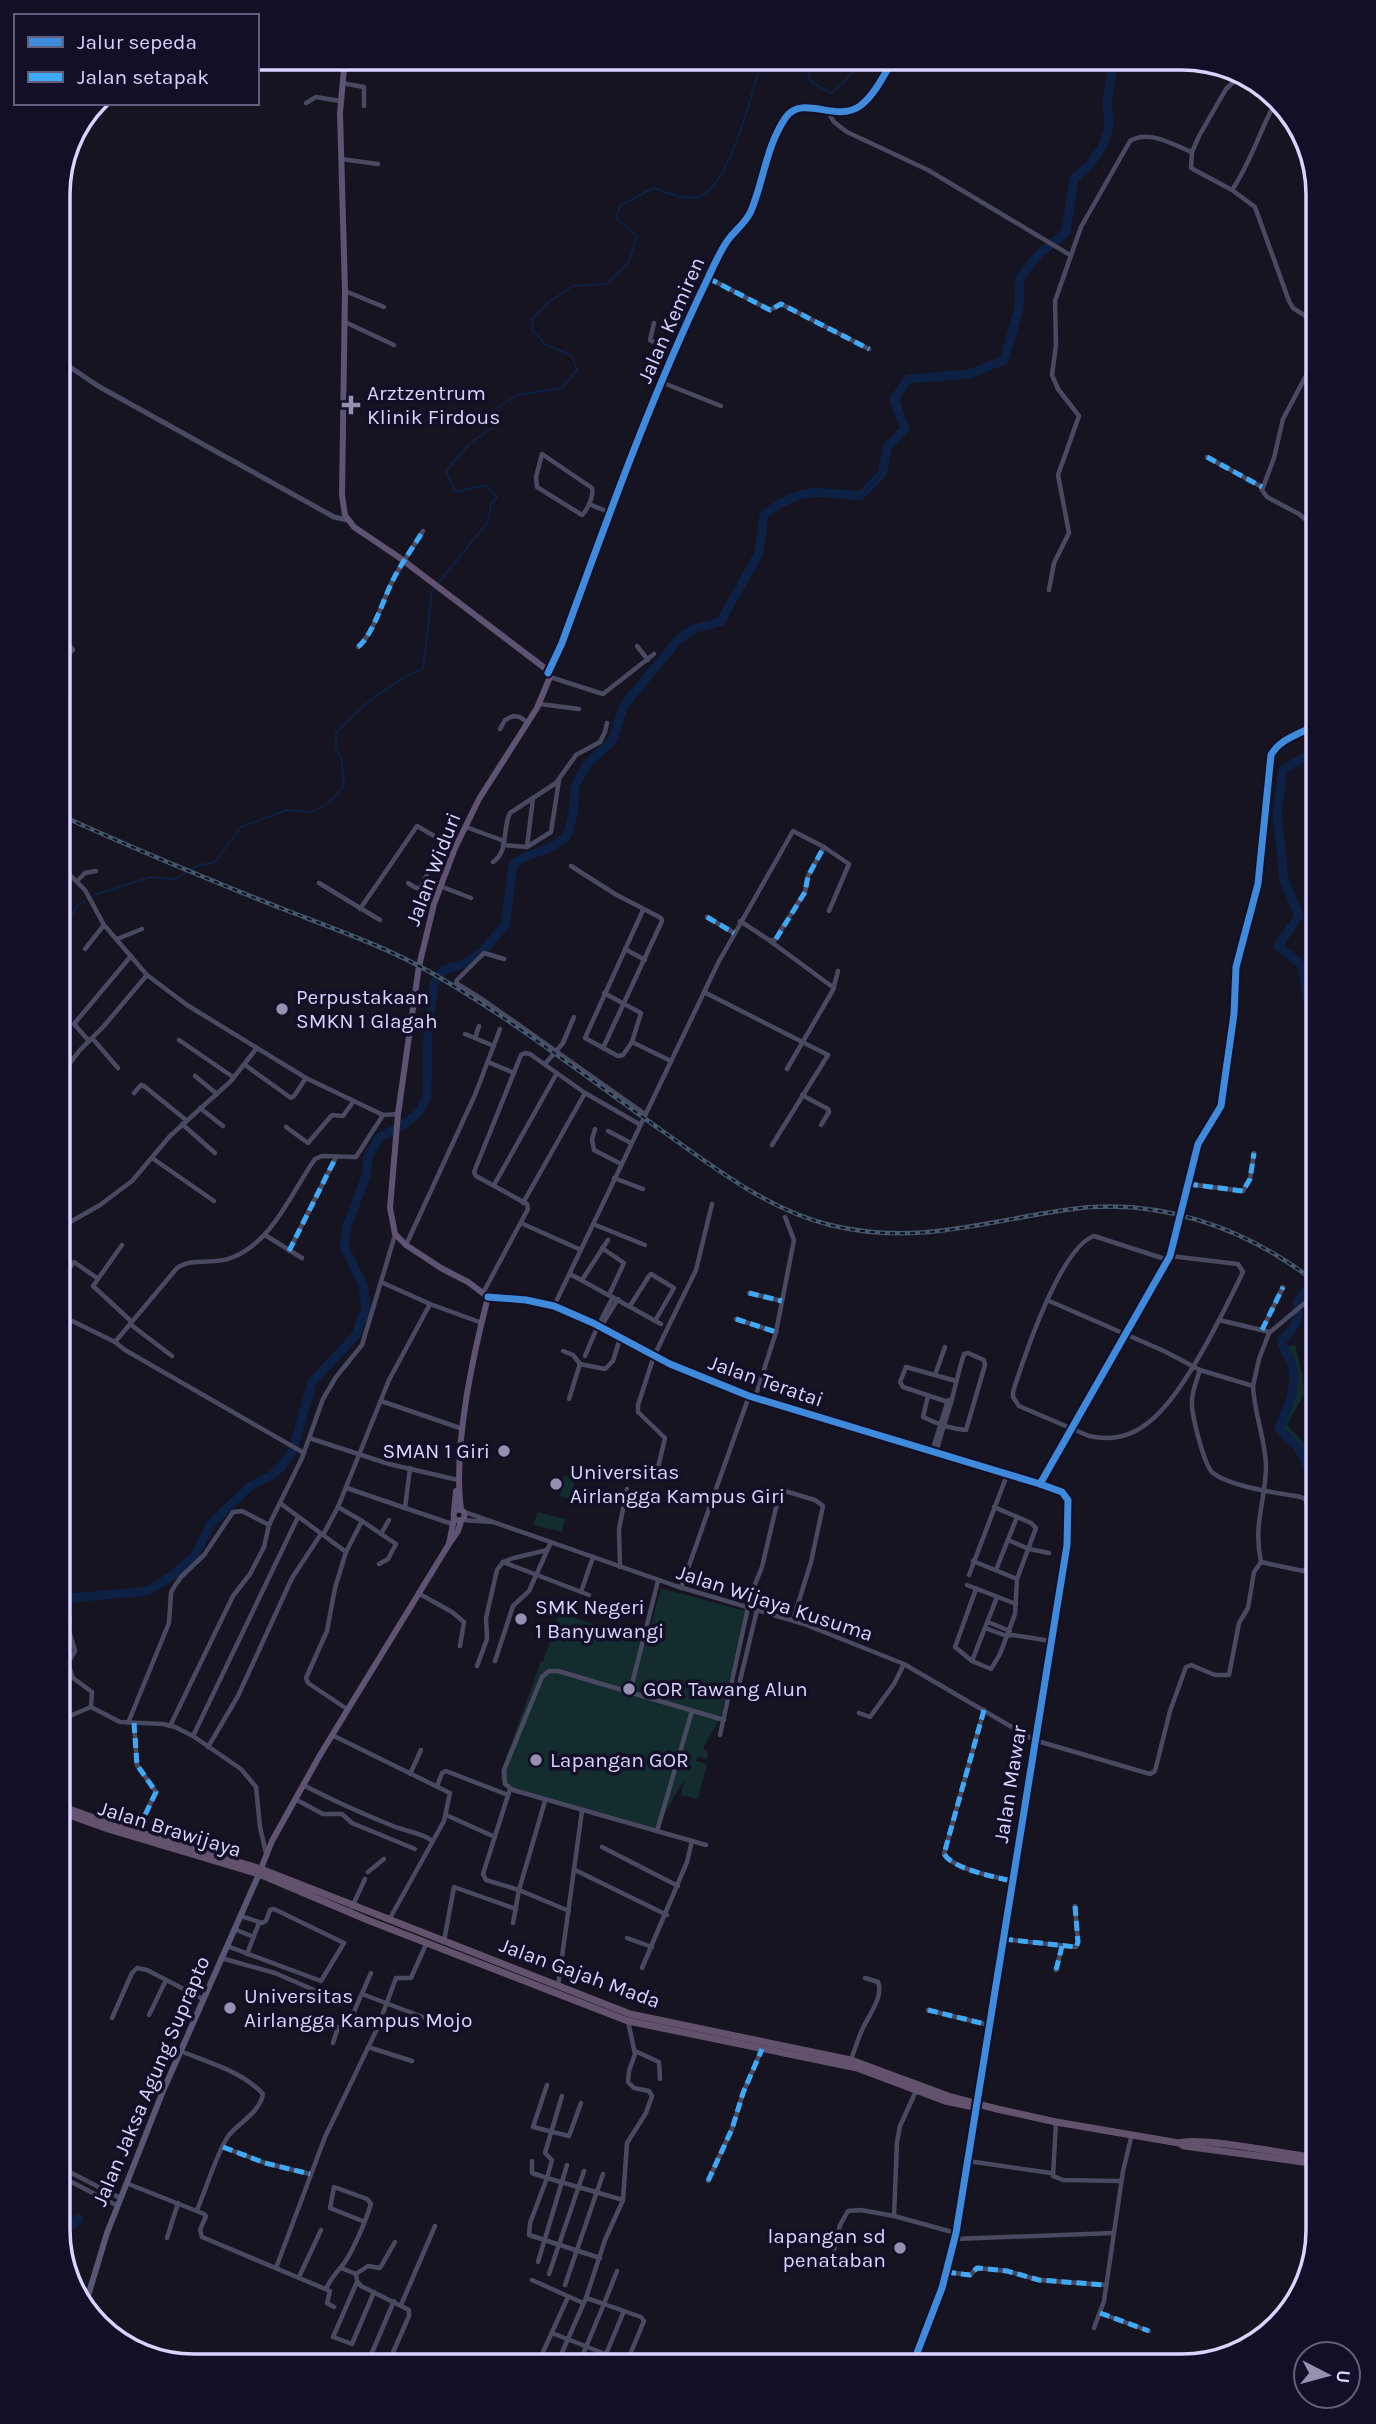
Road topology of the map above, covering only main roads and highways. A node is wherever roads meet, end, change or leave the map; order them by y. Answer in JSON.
{"nodes":[{"id":1,"x":343,"y":70,"type":"edge"},
{"id":2,"x":70,"y":1809,"type":"edge"},
{"id":3,"x":70,"y":1815,"type":"edge"},
{"id":4,"x":172,"y":1845,"type":"junction"},
{"id":5,"x":260,"y":1872,"type":"junction"},
{"id":6,"x":351,"y":1909,"type":"junction"},
{"id":7,"x":403,"y":1930,"type":"junction"},
{"id":8,"x":557,"y":1990,"type":"junction"},
{"id":9,"x":918,"y":2087,"type":"junction"},
{"id":10,"x":976,"y":2105,"type":"junction"},
{"id":11,"x":1179,"y":2143,"type":"junction"},
{"id":12,"x":1306,"y":2156,"type":"edge"},
{"id":13,"x":1306,"y":2162,"type":"edge"},
{"id":14,"x":88,"y":2294,"type":"edge"}],
"edges":[{"from":1,"to":5,"type":"main road","name":"Jalan Widuri"},
{"from":2,"to":4,"type":"highway","name":"Jalan Brawijaya"},
{"from":3,"to":4,"type":"highway","name":"Jalan Brawijaya"},
{"from":4,"to":5,"type":"highway","name":"Jalan Brawijaya"},
{"from":5,"to":6,"type":"highway","name":"Jalan Gajah Mada"},
{"from":5,"to":6,"type":"highway","name":"Jalan Brawijaya"},
{"from":5,"to":14,"type":"main road","name":"Jalan Jaksa Agung Suprapto"},
{"from":6,"to":7,"type":"highway"},
{"from":6,"to":7,"type":"highway","name":"Jalan Gajah Mada"},
{"from":7,"to":8,"type":"highway","name":"Jalan Gajah Mada"},
{"from":7,"to":8,"type":"highway"},
{"from":8,"to":9,"type":"highway","name":"Jalan Gajah Mada"},
{"from":8,"to":9,"type":"highway"},
{"from":9,"to":10,"type":"highway","name":"Jalan Gajah Mada"},
{"from":9,"to":10,"type":"highway"},
{"from":10,"to":11,"type":"highway"},
{"from":11,"to":12,"type":"highway"},
{"from":11,"to":13,"type":"highway"}]}
